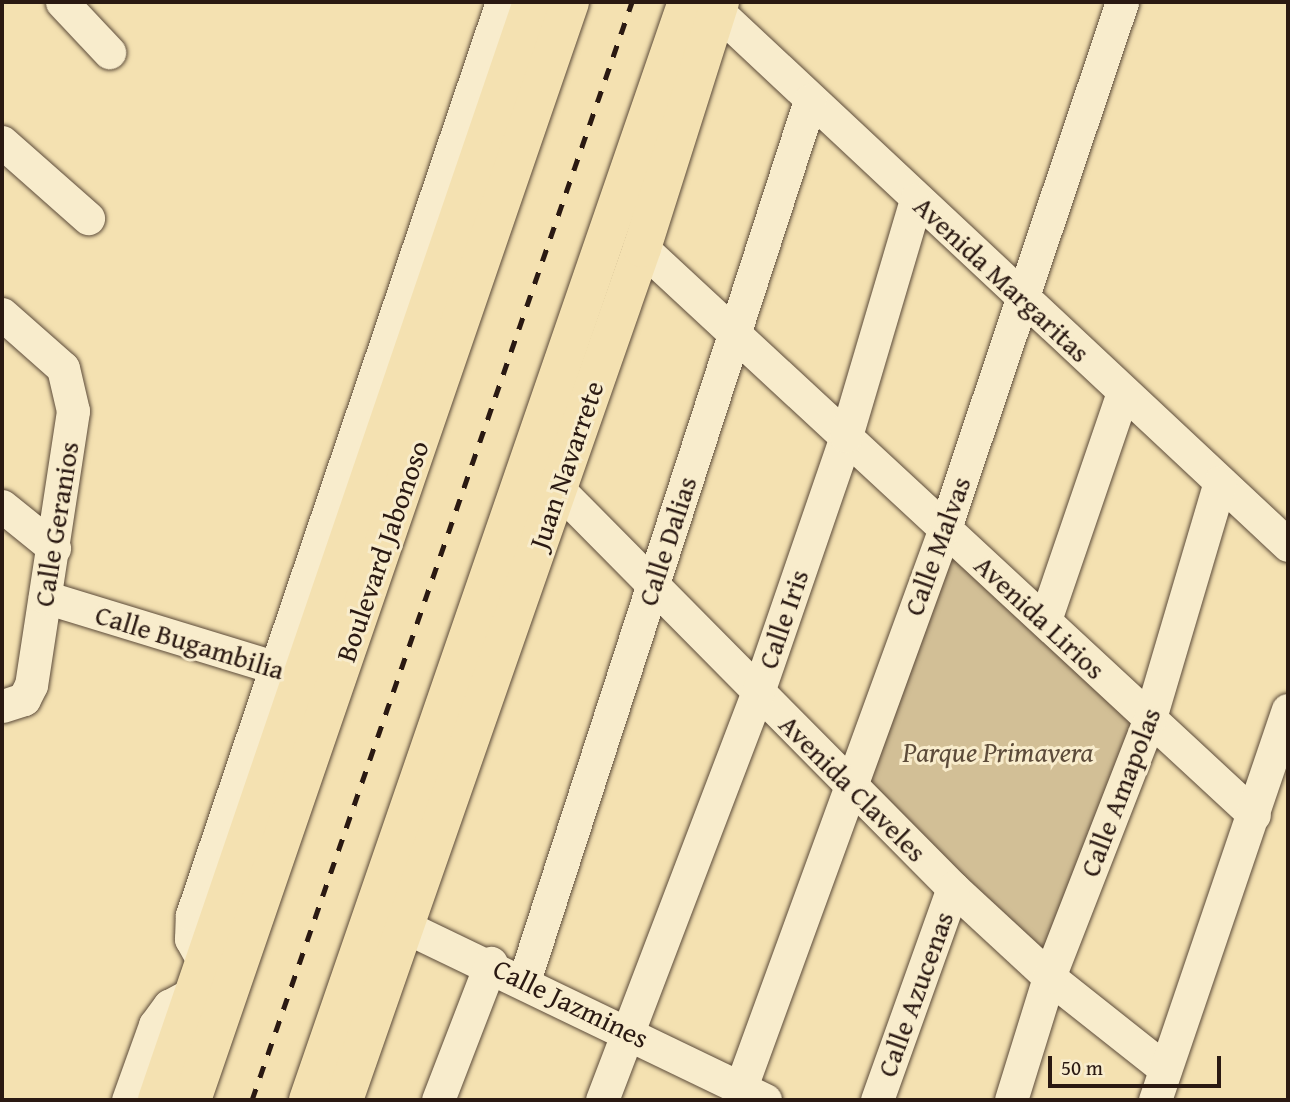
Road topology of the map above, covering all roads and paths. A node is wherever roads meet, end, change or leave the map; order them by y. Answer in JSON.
{"nodes":[{"id":1,"x":62,"y":2,"type":"edge"},
{"id":2,"x":502,"y":2,"type":"edge"},
{"id":3,"x":532,"y":2,"type":"edge"},
{"id":4,"x":570,"y":2,"type":"edge"},
{"id":5,"x":1122,"y":2,"type":"edge"},
{"id":6,"x":708,"y":5,"type":"edge"},
{"id":7,"x":109,"y":52,"type":"dead end"},
{"id":8,"x":810,"y":100,"type":"junction"},
{"id":9,"x":2,"y":142,"type":"edge"},
{"id":10,"x":916,"y":199,"type":"junction"},
{"id":11,"x":88,"y":218,"type":"dead end"},
{"id":12,"x":642,"y":248,"type":"junction"},
{"id":13,"x":432,"y":251,"type":"junction"},
{"id":14,"x":1020,"y":299,"type":"junction"},
{"id":15,"x":2,"y":314,"type":"edge"},
{"id":16,"x":736,"y":333,"type":"junction"},
{"id":17,"x":1123,"y":392,"type":"junction"},
{"id":18,"x":846,"y":436,"type":"junction"},
{"id":19,"x":1220,"y":482,"type":"junction"},
{"id":20,"x":557,"y":488,"type":"junction"},
{"id":21,"x":2,"y":506,"type":"edge"},
{"id":22,"x":945,"y":528,"type":"junction"},
{"id":23,"x":1288,"y":545,"type":"edge"},
{"id":24,"x":54,"y":548,"type":"junction"},
{"id":25,"x":653,"y":583,"type":"junction"},
{"id":26,"x":45,"y":597,"type":"junction"},
{"id":27,"x":1045,"y":620,"type":"junction"},
{"id":28,"x":304,"y":678,"type":"junction"},
{"id":29,"x":758,"y":692,"type":"junction"},
{"id":30,"x":13,"y":702,"type":"edge"},
{"id":31,"x":1288,"y":710,"type":"edge"},
{"id":32,"x":1150,"y":718,"type":"junction"},
{"id":33,"x":848,"y":784,"type":"junction"},
{"id":34,"x":1254,"y":815,"type":"junction"},
{"id":35,"x":953,"y":888,"type":"junction"},
{"id":36,"x":390,"y":918,"type":"junction"},
{"id":37,"x":491,"y":963,"type":"junction"},
{"id":38,"x":190,"y":975,"type":"junction"},
{"id":39,"x":1049,"y":977,"type":"junction"},
{"id":40,"x":524,"y":981,"type":"junction"},
{"id":41,"x":630,"y":1032,"type":"junction"},
{"id":42,"x":1165,"y":1069,"type":"junction"},
{"id":43,"x":753,"y":1094,"type":"edge"},
{"id":44,"x":128,"y":1100,"type":"edge"},
{"id":45,"x":157,"y":1100,"type":"edge"},
{"id":46,"x":192,"y":1100,"type":"edge"},
{"id":47,"x":308,"y":1100,"type":"edge"},
{"id":48,"x":344,"y":1100,"type":"edge"},
{"id":49,"x":438,"y":1100,"type":"edge"},
{"id":50,"x":603,"y":1100,"type":"edge"},
{"id":51,"x":877,"y":1100,"type":"edge"},
{"id":52,"x":1011,"y":1100,"type":"edge"},
{"id":53,"x":1155,"y":1100,"type":"edge"}],
"edges":[{"from":1,"to":7,"type":"street"},
{"from":2,"to":13,"type":"street"},
{"from":3,"to":13,"type":"main road","name":"Boulevard Jabonoso"},
{"from":4,"to":28,"type":"main road","name":"Boulevard Jabonoso"},
{"from":5,"to":14,"type":"street","name":"Calle Malvas"},
{"from":6,"to":8,"type":"street","name":"Avenida Margaritas"},
{"from":6,"to":12,"type":"main road","name":"Juan Navarrete"},
{"from":6,"to":36,"type":"main road","name":"Juan Navarrete"},
{"from":8,"to":10,"type":"street","name":"Avenida Margaritas"},
{"from":8,"to":16,"type":"street","name":"Calle Dalias"},
{"from":9,"to":11,"type":"street"},
{"from":10,"to":14,"type":"street","name":"Avenida Margaritas"},
{"from":10,"to":18,"type":"street","name":"Calle Iris"},
{"from":12,"to":16,"type":"street","name":"Avenida Lirios"},
{"from":12,"to":20,"type":"main road","name":"Juan Navarrete"},
{"from":13,"to":28,"type":"main road","name":"Boulevard Jabonoso"},
{"from":14,"to":17,"type":"street","name":"Avenida Margaritas"},
{"from":14,"to":22,"type":"street","name":"Calle Malvas"},
{"from":15,"to":24,"type":"street","name":"Calle Geranios"},
{"from":16,"to":18,"type":"street","name":"Avenida Lirios"},
{"from":16,"to":25,"type":"street","name":"Calle Dalias"},
{"from":17,"to":19,"type":"street","name":"Avenida Margaritas"},
{"from":17,"to":27,"type":"street"},
{"from":18,"to":22,"type":"street","name":"Avenida Lirios"},
{"from":18,"to":29,"type":"street","name":"Calle Iris"},
{"from":19,"to":23,"type":"street","name":"Avenida Margaritas"},
{"from":19,"to":32,"type":"street","name":"Calle Amapolas"},
{"from":20,"to":25,"type":"street","name":"Avenida Claveles"},
{"from":20,"to":36,"type":"main road","name":"Juan Navarrete"},
{"from":21,"to":24,"type":"street"},
{"from":22,"to":27,"type":"street","name":"Avenida Lirios"},
{"from":22,"to":33,"type":"street","name":"Calle Malvas"},
{"from":24,"to":26,"type":"street","name":"Calle Geranios"},
{"from":25,"to":29,"type":"street","name":"Avenida Claveles"},
{"from":25,"to":40,"type":"street","name":"Calle Dalias"},
{"from":26,"to":28,"type":"street","name":"Calle Bugambilia"},
{"from":26,"to":30,"type":"street","name":"Calle Geranios"},
{"from":27,"to":32,"type":"street","name":"Avenida Lirios"},
{"from":28,"to":38,"type":"main road","name":"Boulevard Jabonoso"},
{"from":28,"to":46,"type":"main road","name":"Boulevard Jabonoso"},
{"from":29,"to":33,"type":"street","name":"Avenida Claveles"},
{"from":29,"to":41,"type":"street","name":"Calle Iris"},
{"from":31,"to":34,"type":"street"},
{"from":32,"to":34,"type":"street","name":"Avenida Lirios"},
{"from":32,"to":39,"type":"street","name":"Calle Amapolas"},
{"from":33,"to":35,"type":"street","name":"Avenida Claveles"},
{"from":33,"to":43,"type":"street","name":"Calle Malvas"},
{"from":34,"to":42,"type":"street"},
{"from":35,"to":39,"type":"street","name":"Avenida Claveles"},
{"from":35,"to":51,"type":"street","name":"Calle Azucenas"},
{"from":36,"to":37,"type":"street","name":"Calle Jazmines"},
{"from":36,"to":47,"type":"main road"},
{"from":36,"to":48,"type":"main road"},
{"from":37,"to":40,"type":"street","name":"Calle Jazmines"},
{"from":37,"to":49,"type":"street"},
{"from":38,"to":44,"type":"street"},
{"from":38,"to":45,"type":"main road","name":"Boulevard Jabonoso"},
{"from":39,"to":42,"type":"street","name":"Avenida Claveles"},
{"from":39,"to":52,"type":"street","name":"Calle Amapolas"},
{"from":40,"to":41,"type":"street","name":"Calle Jazmines"},
{"from":41,"to":43,"type":"street","name":"Calle Jazmines"},
{"from":41,"to":50,"type":"street","name":"Calle Iris"},
{"from":42,"to":53,"type":"street"}]}
